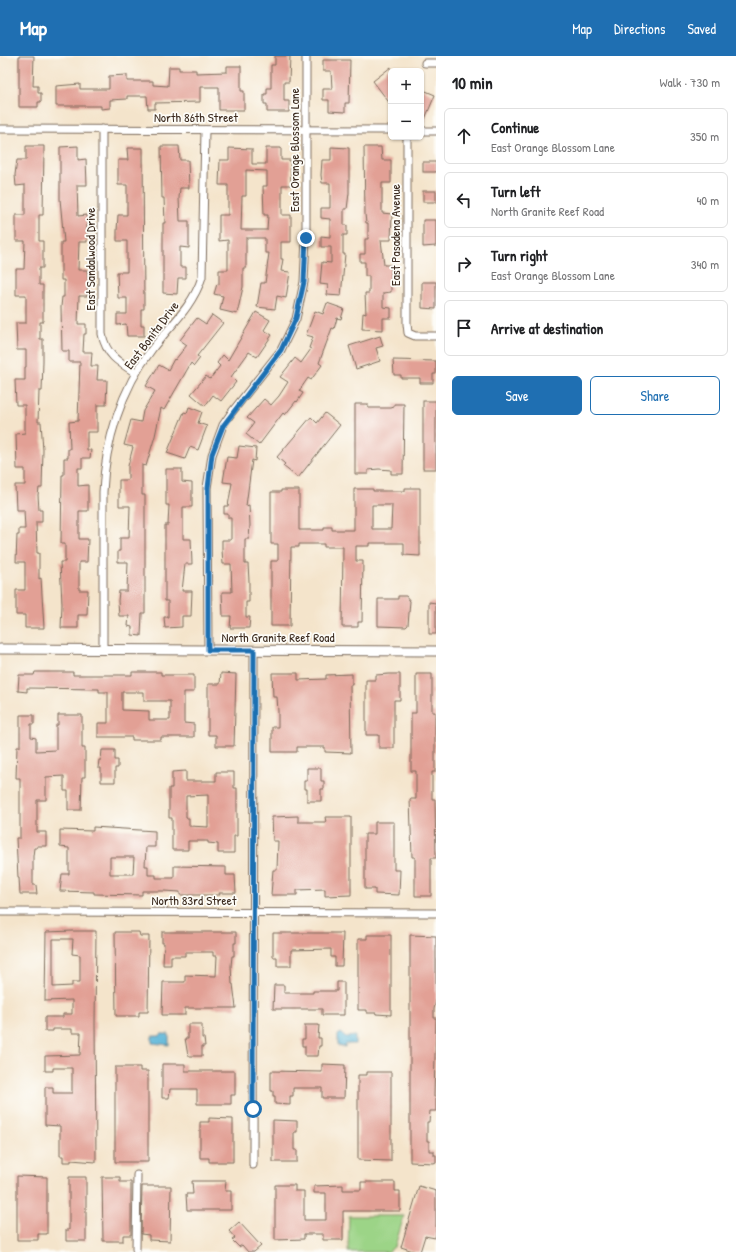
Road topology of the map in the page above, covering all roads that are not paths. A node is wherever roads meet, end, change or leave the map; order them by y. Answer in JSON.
{"nodes":[{"id":1,"x":306,"y":56,"type":"edge"},
{"id":2,"x":425,"y":63,"type":"dead end"},
{"id":3,"x":436,"y":63,"type":"edge"},
{"id":4,"x":0,"y":129,"type":"edge"},
{"id":5,"x":102,"y":129,"type":"junction"},
{"id":6,"x":205,"y":130,"type":"junction"},
{"id":7,"x":306,"y":130,"type":"junction"},
{"id":8,"x":388,"y":130,"type":"edge"},
{"id":9,"x":424,"y":131,"type":"edge"},
{"id":10,"x":436,"y":131,"type":"edge"},
{"id":11,"x":407,"y":140,"type":"edge"},
{"id":12,"x":436,"y":336,"type":"edge"},
{"id":13,"x":136,"y":373,"type":"junction"},
{"id":14,"x":0,"y":649,"type":"edge"},
{"id":15,"x":103,"y":649,"type":"junction"},
{"id":16,"x":208,"y":650,"type":"junction"},
{"id":17,"x":254,"y":650,"type":"junction"},
{"id":18,"x":436,"y":651,"type":"edge"},
{"id":19,"x":0,"y":912,"type":"edge"},
{"id":20,"x":253,"y":913,"type":"junction"},
{"id":21,"x":436,"y":913,"type":"edge"},
{"id":22,"x":253,"y":1165,"type":"dead end"},
{"id":23,"x":137,"y":1174,"type":"dead end"},
{"id":24,"x":136,"y":1249,"type":"dead end"}],
"edges":[{"from":1,"to":7,"type":"street","name":"East Orange Blossom Lane"},
{"from":2,"to":3,"type":"street"},
{"from":4,"to":5,"type":"street","name":"North 86th Street"},
{"from":5,"to":6,"type":"street","name":"North 86th Street"},
{"from":5,"to":13,"type":"street","name":"East Sandalwood Drive"},
{"from":6,"to":7,"type":"street","name":"North 86th Street"},
{"from":6,"to":13,"type":"street","name":"East Bonita Drive"},
{"from":7,"to":8,"type":"street","name":"North 86th Street"},
{"from":7,"to":16,"type":"street","name":"East Orange Blossom Lane"},
{"from":9,"to":10,"type":"street"},
{"from":11,"to":12,"type":"street","name":"East Pasadena Avenue"},
{"from":13,"to":15,"type":"street","name":"East Bonita Drive"},
{"from":14,"to":15,"type":"street","name":"North Granite Reef Road"},
{"from":15,"to":16,"type":"street","name":"North Granite Reef Road"},
{"from":16,"to":17,"type":"street","name":"North Granite Reef Road"},
{"from":17,"to":18,"type":"street","name":"North Granite Reef Road"},
{"from":17,"to":20,"type":"street"},
{"from":19,"to":20,"type":"street","name":"North 83rd Street"},
{"from":20,"to":21,"type":"street","name":"North 83rd Street"},
{"from":20,"to":22,"type":"street"},
{"from":23,"to":24,"type":"street"}]}
